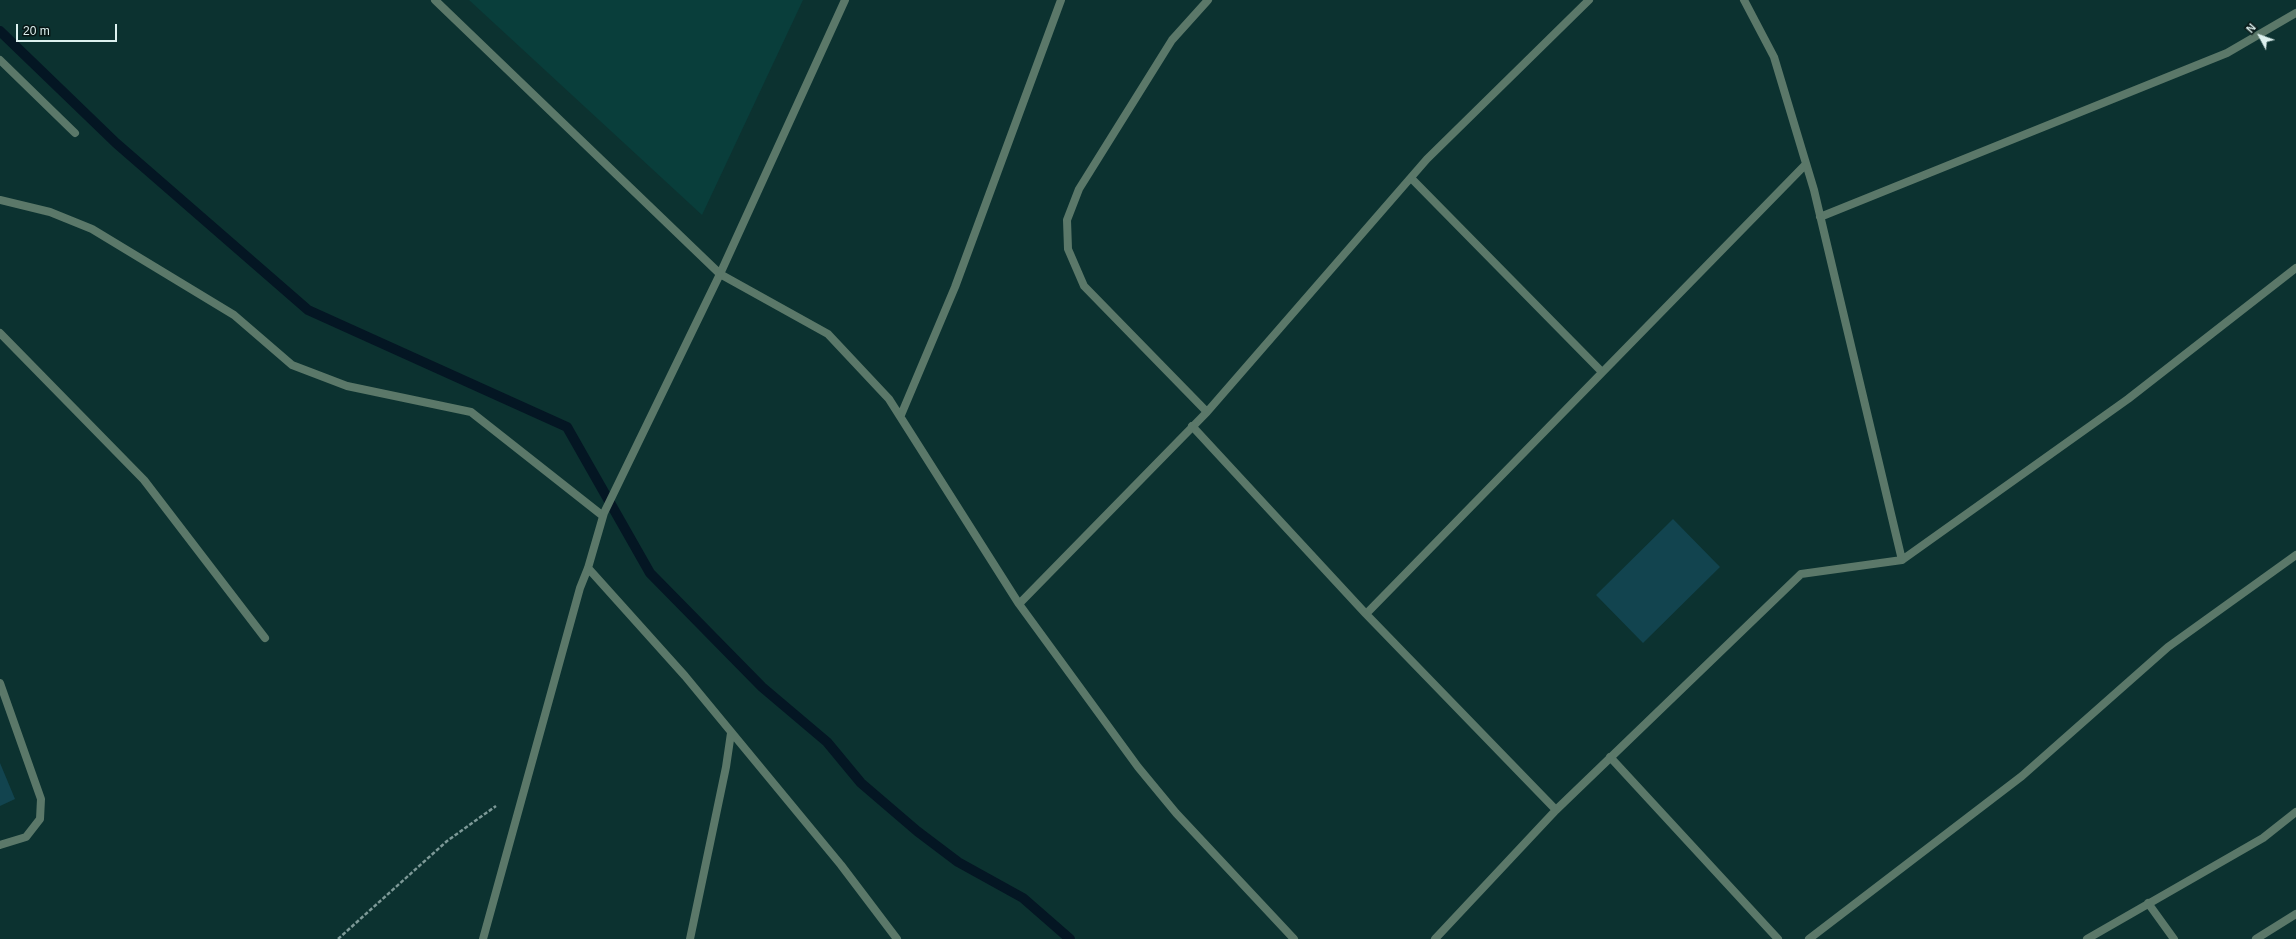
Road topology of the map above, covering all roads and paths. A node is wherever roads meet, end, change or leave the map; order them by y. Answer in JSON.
{"nodes":[{"id":1,"x":435,"y":0,"type":"edge"},
{"id":2,"x":845,"y":0,"type":"edge"},
{"id":3,"x":1061,"y":0,"type":"edge"},
{"id":4,"x":1208,"y":0,"type":"edge"},
{"id":5,"x":1589,"y":0,"type":"edge"},
{"id":6,"x":1744,"y":0,"type":"edge"},
{"id":7,"x":2296,"y":12,"type":"edge"},
{"id":8,"x":0,"y":60,"type":"edge"},
{"id":9,"x":75,"y":133,"type":"dead end"},
{"id":10,"x":1806,"y":164,"type":"junction"},
{"id":11,"x":1411,"y":178,"type":"junction"},
{"id":12,"x":0,"y":200,"type":"edge"},
{"id":13,"x":1820,"y":217,"type":"junction"},
{"id":14,"x":2296,"y":268,"type":"edge"},
{"id":15,"x":720,"y":274,"type":"junction"},
{"id":16,"x":0,"y":333,"type":"edge"},
{"id":17,"x":1602,"y":372,"type":"junction"},
{"id":18,"x":1207,"y":412,"type":"junction"},
{"id":19,"x":901,"y":415,"type":"junction"},
{"id":20,"x":1192,"y":426,"type":"junction"},
{"id":21,"x":604,"y":515,"type":"junction"},
{"id":22,"x":2296,"y":554,"type":"edge"},
{"id":23,"x":1902,"y":560,"type":"junction"},
{"id":24,"x":588,"y":568,"type":"junction"},
{"id":25,"x":1019,"y":604,"type":"junction"},
{"id":26,"x":1366,"y":614,"type":"junction"},
{"id":27,"x":265,"y":638,"type":"dead end"},
{"id":28,"x":0,"y":683,"type":"edge"},
{"id":29,"x":731,"y":733,"type":"junction"},
{"id":30,"x":1610,"y":758,"type":"junction"},
{"id":31,"x":526,"y":784,"type":"junction"},
{"id":32,"x":1556,"y":810,"type":"junction"},
{"id":33,"x":2296,"y":812,"type":"edge"},
{"id":34,"x":0,"y":844,"type":"edge"},
{"id":35,"x":2148,"y":903,"type":"junction"},
{"id":36,"x":2296,"y":914,"type":"edge"},
{"id":37,"x":338,"y":939,"type":"edge"},
{"id":38,"x":483,"y":939,"type":"edge"},
{"id":39,"x":690,"y":939,"type":"edge"},
{"id":40,"x":897,"y":939,"type":"edge"},
{"id":41,"x":1294,"y":939,"type":"edge"},
{"id":42,"x":1434,"y":939,"type":"edge"},
{"id":43,"x":1778,"y":939,"type":"edge"},
{"id":44,"x":1810,"y":939,"type":"edge"},
{"id":45,"x":2087,"y":939,"type":"edge"},
{"id":46,"x":2174,"y":939,"type":"edge"},
{"id":47,"x":2256,"y":939,"type":"edge"}],
"edges":[{"from":1,"to":15,"type":"street"},
{"from":2,"to":15,"type":"street"},
{"from":3,"to":19,"type":"street"},
{"from":4,"to":18,"type":"street"},
{"from":5,"to":11,"type":"street"},
{"from":6,"to":10,"type":"street"},
{"from":7,"to":13,"type":"street"},
{"from":8,"to":9,"type":"street"},
{"from":10,"to":13,"type":"street"},
{"from":10,"to":17,"type":"street"},
{"from":11,"to":17,"type":"street"},
{"from":11,"to":18,"type":"street"},
{"from":12,"to":21,"type":"street"},
{"from":13,"to":23,"type":"street"},
{"from":14,"to":23,"type":"street"},
{"from":15,"to":19,"type":"street"},
{"from":15,"to":21,"type":"street"},
{"from":16,"to":27,"type":"street"},
{"from":17,"to":26,"type":"street"},
{"from":18,"to":20,"type":"street"},
{"from":19,"to":25,"type":"street"},
{"from":20,"to":25,"type":"street"},
{"from":20,"to":26,"type":"street"},
{"from":21,"to":24,"type":"street"},
{"from":22,"to":44,"type":"street"},
{"from":23,"to":30,"type":"street"},
{"from":24,"to":29,"type":"street"},
{"from":24,"to":31,"type":"street"},
{"from":25,"to":41,"type":"street"},
{"from":26,"to":32,"type":"street"},
{"from":28,"to":34,"type":"street"},
{"from":29,"to":39,"type":"street"},
{"from":29,"to":40,"type":"street"},
{"from":30,"to":32,"type":"street"},
{"from":30,"to":43,"type":"street"},
{"from":31,"to":37,"type":"path"},
{"from":31,"to":38,"type":"street"},
{"from":32,"to":42,"type":"street"},
{"from":33,"to":35,"type":"street"},
{"from":35,"to":45,"type":"street"},
{"from":35,"to":46,"type":"street"},
{"from":36,"to":47,"type":"street"}]}
